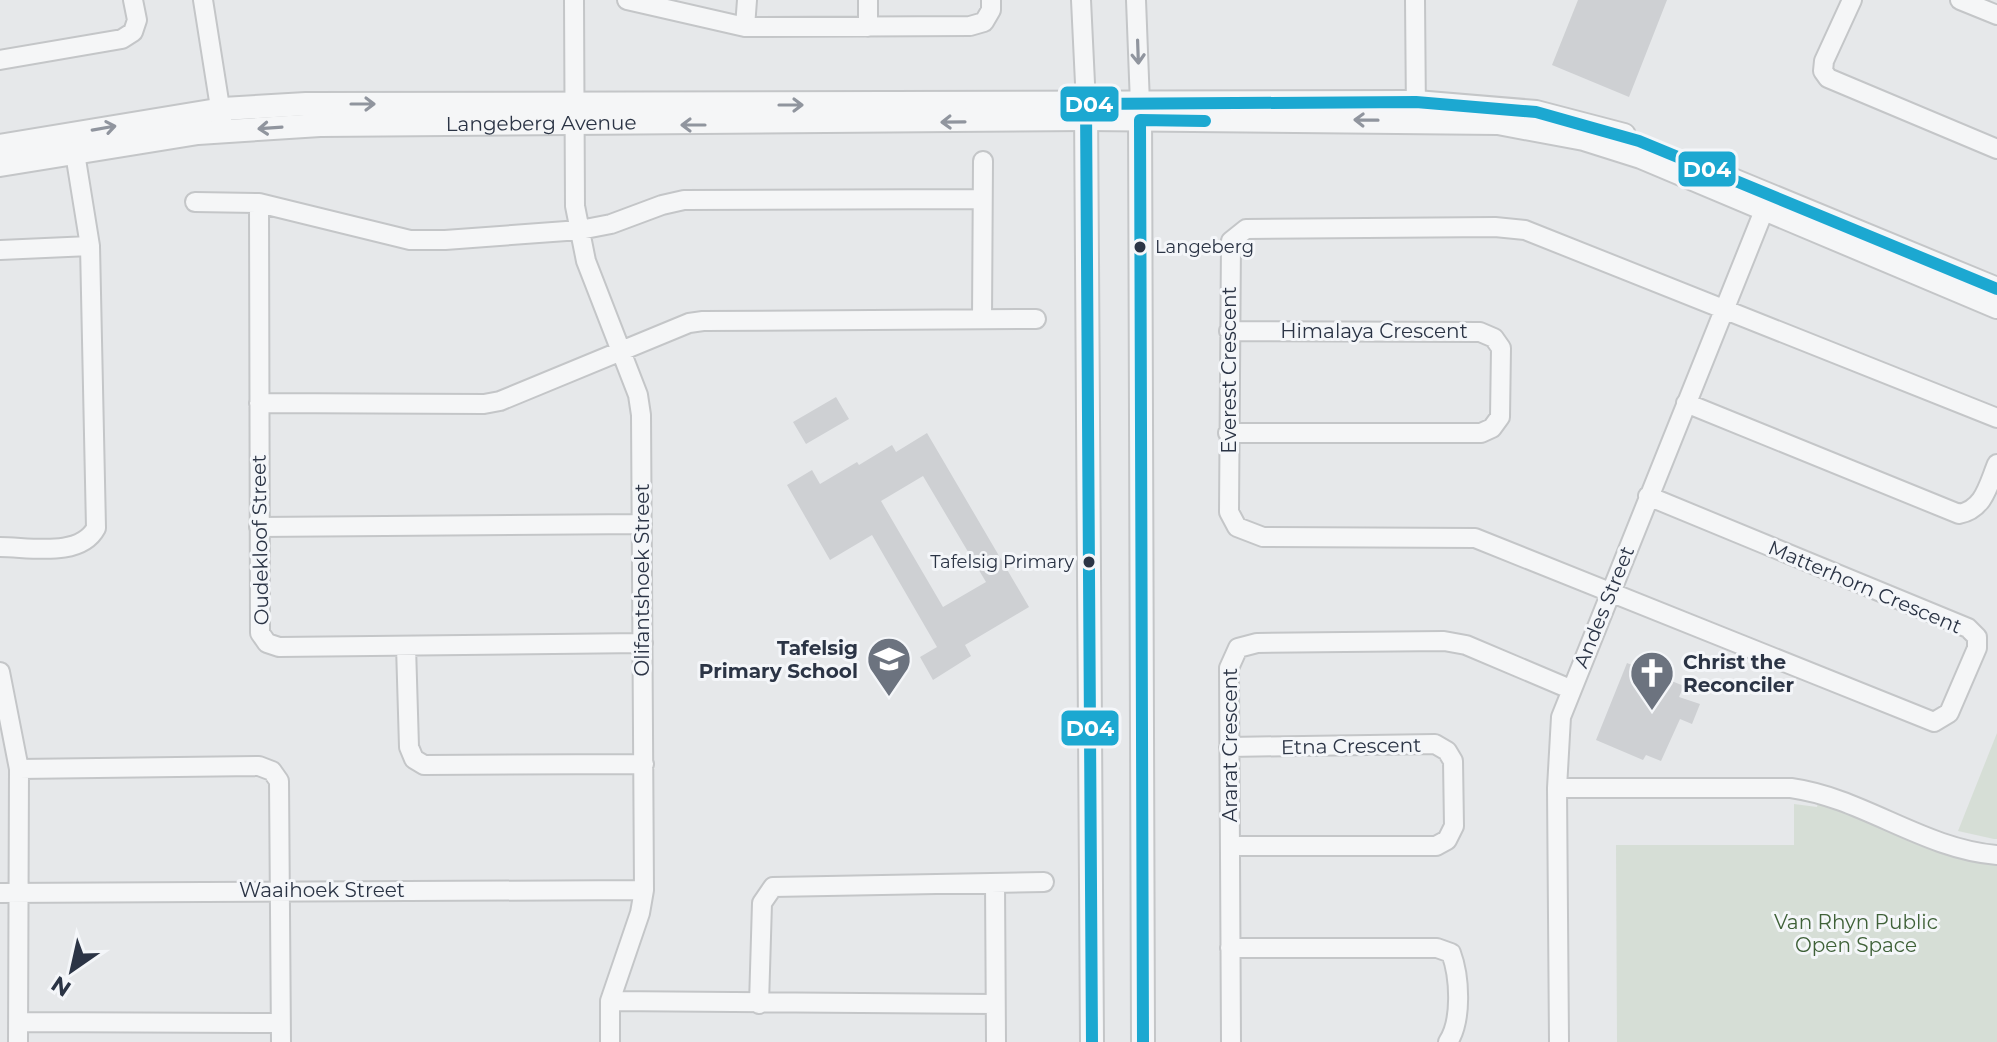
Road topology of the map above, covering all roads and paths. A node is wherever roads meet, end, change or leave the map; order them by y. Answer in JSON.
{"nodes":[{"id":1,"x":203,"y":0,"type":"edge"},
{"id":2,"x":574,"y":0,"type":"edge"},
{"id":3,"x":627,"y":0,"type":"edge"},
{"id":4,"x":747,"y":0,"type":"edge"},
{"id":5,"x":868,"y":0,"type":"edge"},
{"id":6,"x":991,"y":0,"type":"edge"},
{"id":7,"x":1081,"y":0,"type":"edge"},
{"id":8,"x":1136,"y":0,"type":"edge"},
{"id":9,"x":1415,"y":0,"type":"edge"},
{"id":10,"x":1852,"y":0,"type":"edge"},
{"id":11,"x":1960,"y":0,"type":"edge"},
{"id":12,"x":139,"y":1,"type":"edge"},
{"id":13,"x":1997,"y":15,"type":"edge"},
{"id":14,"x":745,"y":27,"type":"junction"},
{"id":15,"x":868,"y":27,"type":"junction"},
{"id":16,"x":0,"y":60,"type":"edge"},
{"id":17,"x":1416,"y":111,"type":"junction"},
{"id":18,"x":1086,"y":112,"type":"junction"},
{"id":19,"x":1140,"y":112,"type":"junction"},
{"id":20,"x":572,"y":115,"type":"junction"},
{"id":21,"x":222,"y":120,"type":"junction"},
{"id":22,"x":73,"y":143,"type":"junction"},
{"id":23,"x":0,"y":146,"type":"edge"},
{"id":24,"x":1997,"y":149,"type":"edge"},
{"id":25,"x":983,"y":161,"type":"dead end"},
{"id":26,"x":0,"y":165,"type":"edge"},
{"id":27,"x":982,"y":199,"type":"junction"},
{"id":28,"x":195,"y":202,"type":"dead end"},
{"id":29,"x":1767,"y":202,"type":"junction"},
{"id":30,"x":259,"y":203,"type":"junction"},
{"id":31,"x":580,"y":230,"type":"junction"},
{"id":32,"x":90,"y":246,"type":"junction"},
{"id":33,"x":0,"y":250,"type":"edge"},
{"id":34,"x":1997,"y":289,"type":"edge"},
{"id":35,"x":1997,"y":307,"type":"edge"},
{"id":36,"x":1723,"y":310,"type":"junction"},
{"id":37,"x":982,"y":319,"type":"junction"},
{"id":38,"x":1036,"y":319,"type":"dead end"},
{"id":39,"x":1229,"y":331,"type":"junction"},
{"id":40,"x":620,"y":352,"type":"junction"},
{"id":41,"x":259,"y":403,"type":"junction"},
{"id":42,"x":1686,"y":403,"type":"junction"},
{"id":43,"x":1997,"y":418,"type":"edge"},
{"id":44,"x":1228,"y":433,"type":"junction"},
{"id":45,"x":1997,"y":464,"type":"edge"},
{"id":46,"x":1648,"y":496,"type":"junction"},
{"id":47,"x":642,"y":524,"type":"junction"},
{"id":48,"x":259,"y":527,"type":"junction"},
{"id":49,"x":0,"y":547,"type":"edge"},
{"id":50,"x":1611,"y":590,"type":"junction"},
{"id":51,"x":643,"y":643,"type":"junction"},
{"id":52,"x":406,"y":646,"type":"junction"},
{"id":53,"x":0,"y":672,"type":"edge"},
{"id":54,"x":1570,"y":689,"type":"junction"},
{"id":55,"x":1229,"y":747,"type":"junction"},
{"id":56,"x":644,"y":764,"type":"junction"},
{"id":57,"x":19,"y":769,"type":"junction"},
{"id":58,"x":1557,"y":788,"type":"junction"},
{"id":59,"x":1230,"y":846,"type":"junction"},
{"id":60,"x":1997,"y":855,"type":"edge"},
{"id":61,"x":1044,"y":882,"type":"dead end"},
{"id":62,"x":995,"y":883,"type":"junction"},
{"id":63,"x":278,"y":890,"type":"junction"},
{"id":64,"x":644,"y":890,"type":"junction"},
{"id":65,"x":9,"y":893,"type":"edge"},
{"id":66,"x":1230,"y":948,"type":"junction"},
{"id":67,"x":610,"y":1001,"type":"junction"},
{"id":68,"x":759,"y":1004,"type":"junction"},
{"id":69,"x":995,"y":1004,"type":"junction"},
{"id":70,"x":18,"y":1022,"type":"junction"},
{"id":71,"x":280,"y":1023,"type":"junction"},
{"id":72,"x":18,"y":1042,"type":"edge"},
{"id":73,"x":281,"y":1042,"type":"edge"},
{"id":74,"x":610,"y":1042,"type":"edge"},
{"id":75,"x":996,"y":1042,"type":"edge"},
{"id":76,"x":1092,"y":1042,"type":"edge"},
{"id":77,"x":1143,"y":1042,"type":"edge"},
{"id":78,"x":1231,"y":1042,"type":"edge"},
{"id":79,"x":1448,"y":1042,"type":"edge"},
{"id":80,"x":1559,"y":1042,"type":"edge"}],
"edges":[{"from":1,"to":21,"type":"street"},
{"from":2,"to":20,"type":"street","name":"Olifantshoek Street"},
{"from":3,"to":14,"type":"street"},
{"from":4,"to":14,"type":"street"},
{"from":5,"to":15,"type":"street"},
{"from":6,"to":15,"type":"street"},
{"from":7,"to":18,"type":"street"},
{"from":8,"to":19,"type":"street","one_way":true},
{"from":9,"to":17,"type":"street"},
{"from":10,"to":24,"type":"street"},
{"from":11,"to":13,"type":"street"},
{"from":12,"to":16,"type":"street"},
{"from":14,"to":15,"type":"street"},
{"from":17,"to":19,"type":"street","name":"Langeberg Avenue"},
{"from":17,"to":29,"type":"street","name":"Langeberg Avenue"},
{"from":18,"to":19,"type":"street","name":"Langeberg Avenue"},
{"from":18,"to":20,"type":"street","name":"Langeberg Avenue"},
{"from":18,"to":76,"type":"street"},
{"from":19,"to":77,"type":"street"},
{"from":20,"to":21,"type":"street","name":"Langeberg Avenue"},
{"from":20,"to":31,"type":"street","name":"Olifantshoek Street"},
{"from":21,"to":22,"type":"street","name":"Langeberg Avenue"},
{"from":22,"to":23,"type":"street","name":"Langeberg Avenue"},
{"from":22,"to":26,"type":"street","name":"Langeberg Avenue"},
{"from":22,"to":32,"type":"street"},
{"from":25,"to":27,"type":"street"},
{"from":27,"to":31,"type":"street"},
{"from":27,"to":37,"type":"street"},
{"from":28,"to":30,"type":"street"},
{"from":29,"to":34,"type":"street"},
{"from":29,"to":35,"type":"street"},
{"from":29,"to":36,"type":"street","name":"Andes Street"},
{"from":30,"to":31,"type":"street"},
{"from":30,"to":41,"type":"street","name":"Oudekloof Street"},
{"from":31,"to":40,"type":"street","name":"Olifantshoek Street"},
{"from":32,"to":33,"type":"street"},
{"from":32,"to":49,"type":"street"},
{"from":36,"to":39,"type":"street","name":"Everest Crescent"},
{"from":36,"to":42,"type":"street","name":"Andes Street"},
{"from":36,"to":43,"type":"street","name":"Everest Crescent"},
{"from":37,"to":38,"type":"street"},
{"from":37,"to":40,"type":"street"},
{"from":39,"to":44,"type":"street","name":"Everest Crescent"},
{"from":39,"to":44,"type":"street","name":"Himalaya Crescent"},
{"from":40,"to":41,"type":"street"},
{"from":40,"to":47,"type":"street","name":"Olifantshoek Street"},
{"from":41,"to":48,"type":"street","name":"Oudekloof Street"},
{"from":42,"to":45,"type":"street"},
{"from":42,"to":46,"type":"street","name":"Andes Street"},
{"from":44,"to":50,"type":"street","name":"Everest Crescent"},
{"from":46,"to":50,"type":"street","name":"Andes Street"},
{"from":46,"to":50,"type":"street","name":"Matterhorn Crescent"},
{"from":47,"to":48,"type":"street"},
{"from":47,"to":51,"type":"street","name":"Olifantshoek Street"},
{"from":48,"to":52,"type":"street","name":"Oudekloof Street"},
{"from":50,"to":54,"type":"street","name":"Andes Street"},
{"from":51,"to":52,"type":"street","name":"Oudekloof Street"},
{"from":51,"to":56,"type":"street","name":"Olifantshoek Street"},
{"from":52,"to":56,"type":"street"},
{"from":53,"to":57,"type":"street"},
{"from":54,"to":55,"type":"street","name":"Ararat Crescent"},
{"from":54,"to":58,"type":"street","name":"Andes Street"},
{"from":55,"to":59,"type":"street","name":"Ararat Crescent"},
{"from":55,"to":59,"type":"street","name":"Etna Crescent"},
{"from":56,"to":64,"type":"street","name":"Olifantshoek Street"},
{"from":57,"to":63,"type":"street"},
{"from":57,"to":65,"type":"street"},
{"from":58,"to":60,"type":"street"},
{"from":58,"to":80,"type":"street","name":"Andes Street"},
{"from":59,"to":66,"type":"street","name":"Ararat Crescent"},
{"from":61,"to":62,"type":"street"},
{"from":62,"to":68,"type":"street"},
{"from":62,"to":69,"type":"street"},
{"from":63,"to":64,"type":"street","name":"Waaihoek Street"},
{"from":63,"to":65,"type":"street","name":"Waaihoek Street"},
{"from":63,"to":71,"type":"street"},
{"from":64,"to":67,"type":"street","name":"Olifantshoek Street"},
{"from":65,"to":70,"type":"street"},
{"from":66,"to":78,"type":"street","name":"Ararat Crescent"},
{"from":66,"to":79,"type":"street"},
{"from":67,"to":68,"type":"street"},
{"from":67,"to":74,"type":"street","name":"Olifantshoek Street"},
{"from":68,"to":69,"type":"street"},
{"from":69,"to":75,"type":"street"},
{"from":70,"to":71,"type":"street"},
{"from":70,"to":72,"type":"street"},
{"from":71,"to":73,"type":"street"}]}
